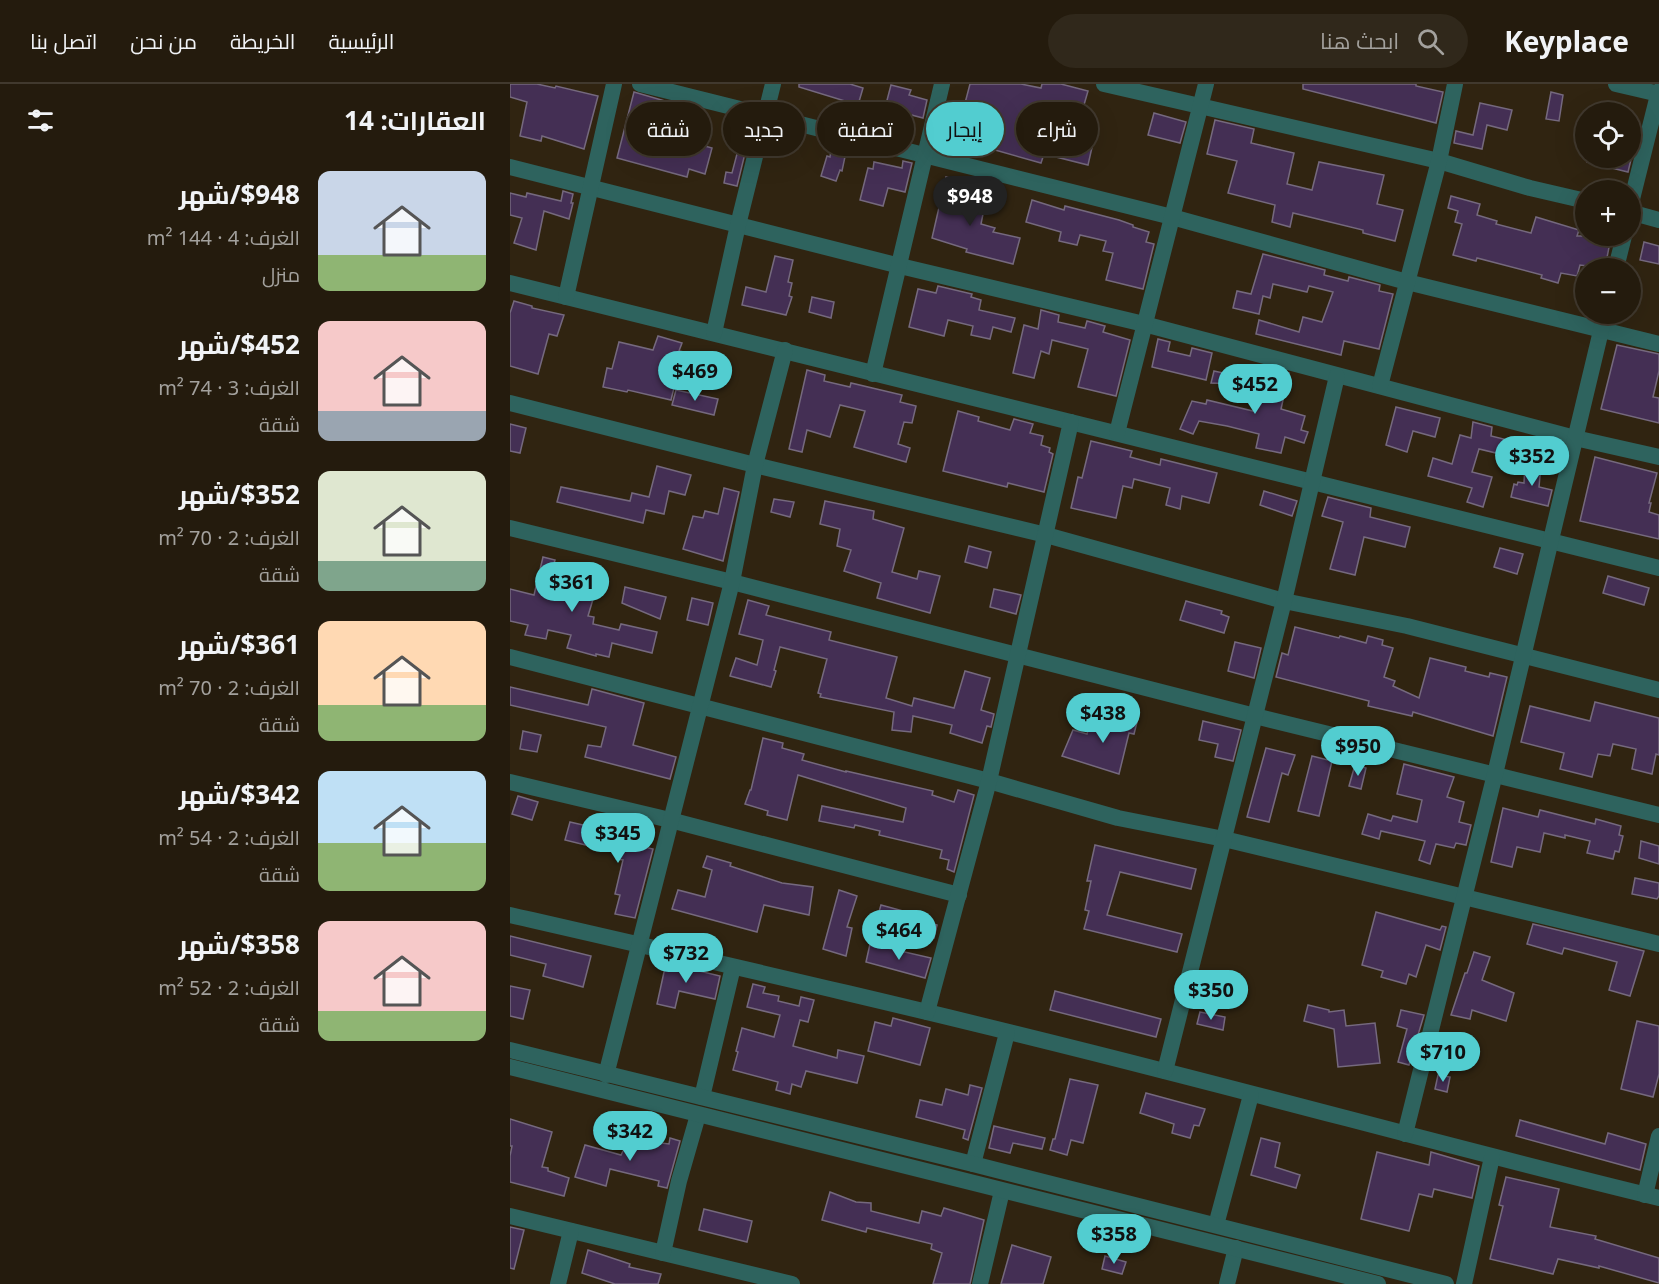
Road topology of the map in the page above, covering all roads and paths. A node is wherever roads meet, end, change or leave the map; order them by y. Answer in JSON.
{"nodes":[{"id":1,"x":614,"y":84,"type":"edge"},
{"id":2,"x":640,"y":84,"type":"edge"},
{"id":3,"x":773,"y":84,"type":"edge"},
{"id":4,"x":942,"y":84,"type":"edge"},
{"id":5,"x":1104,"y":84,"type":"edge"},
{"id":6,"x":1206,"y":84,"type":"edge"},
{"id":7,"x":1455,"y":84,"type":"edge"},
{"id":8,"x":1616,"y":84,"type":"edge"},
{"id":9,"x":1659,"y":93,"type":"edge"},
{"id":10,"x":768,"y":102,"type":"edge"},
{"id":11,"x":723,"y":105,"type":"edge"},
{"id":12,"x":1200,"y":107,"type":"junction"},
{"id":13,"x":805,"y":126,"type":"edge"},
{"id":14,"x":925,"y":155,"type":"junction"},
{"id":15,"x":755,"y":156,"type":"edge"},
{"id":16,"x":1439,"y":161,"type":"junction"},
{"id":17,"x":510,"y":167,"type":"edge"},
{"id":18,"x":1637,"y":180,"type":"edge"},
{"id":19,"x":590,"y":188,"type":"junction"},
{"id":20,"x":1575,"y":198,"type":"edge"},
{"id":21,"x":1641,"y":215,"type":"edge"},
{"id":22,"x":1172,"y":217,"type":"junction"},
{"id":23,"x":1659,"y":220,"type":"edge"},
{"id":24,"x":738,"y":225,"type":"junction"},
{"id":25,"x":900,"y":266,"type":"junction"},
{"id":26,"x":1407,"y":282,"type":"junction"},
{"id":27,"x":510,"y":283,"type":"edge"},
{"id":28,"x":566,"y":297,"type":"junction"},
{"id":29,"x":1144,"y":324,"type":"junction"},
{"id":30,"x":1603,"y":324,"type":"edge"},
{"id":31,"x":1601,"y":331,"type":"junction"},
{"id":32,"x":714,"y":333,"type":"junction"},
{"id":33,"x":1659,"y":344,"type":"edge"},
{"id":34,"x":785,"y":350,"type":"junction"},
{"id":35,"x":873,"y":374,"type":"junction"},
{"id":36,"x":1337,"y":375,"type":"junction"},
{"id":37,"x":1380,"y":386,"type":"junction"},
{"id":38,"x":510,"y":403,"type":"edge"},
{"id":39,"x":1071,"y":422,"type":"junction"},
{"id":40,"x":1117,"y":433,"type":"junction"},
{"id":41,"x":1575,"y":438,"type":"junction"},
{"id":42,"x":1659,"y":456,"type":"edge"},
{"id":43,"x":755,"y":465,"type":"junction"},
{"id":44,"x":1312,"y":482,"type":"junction"},
{"id":45,"x":510,"y":528,"type":"edge"},
{"id":46,"x":1046,"y":535,"type":"junction"},
{"id":47,"x":1550,"y":543,"type":"junction"},
{"id":48,"x":1659,"y":568,"type":"edge"},
{"id":49,"x":732,"y":582,"type":"junction"},
{"id":50,"x":1284,"y":601,"type":"junction"},
{"id":51,"x":1018,"y":654,"type":"junction"},
{"id":52,"x":1523,"y":655,"type":"junction"},
{"id":53,"x":510,"y":657,"type":"edge"},
{"id":54,"x":1659,"y":690,"type":"edge"},
{"id":55,"x":698,"y":707,"type":"junction"},
{"id":56,"x":1255,"y":716,"type":"junction"},
{"id":57,"x":1495,"y":774,"type":"junction"},
{"id":58,"x":510,"y":782,"type":"edge"},
{"id":59,"x":989,"y":782,"type":"junction"},
{"id":60,"x":1659,"y":815,"type":"edge"},
{"id":61,"x":670,"y":820,"type":"junction"},
{"id":62,"x":1224,"y":839,"type":"junction"},
{"id":63,"x":959,"y":895,"type":"junction"},
{"id":64,"x":1464,"y":898,"type":"junction"},
{"id":65,"x":510,"y":915,"type":"edge"},
{"id":66,"x":1659,"y":944,"type":"edge"},
{"id":67,"x":639,"y":945,"type":"junction"},
{"id":68,"x":733,"y":967,"type":"junction"},
{"id":69,"x":927,"y":1012,"type":"junction"},
{"id":70,"x":1006,"y":1033,"type":"junction"},
{"id":71,"x":510,"y":1050,"type":"edge"},
{"id":72,"x":510,"y":1067,"type":"edge"},
{"id":73,"x":1165,"y":1071,"type":"junction"},
{"id":74,"x":606,"y":1075,"type":"junction"},
{"id":75,"x":1251,"y":1095,"type":"junction"},
{"id":76,"x":702,"y":1097,"type":"junction"},
{"id":77,"x":698,"y":1115,"type":"junction"},
{"id":78,"x":1405,"y":1134,"type":"junction"},
{"id":79,"x":1659,"y":1136,"type":"edge"},
{"id":80,"x":1492,"y":1157,"type":"junction"},
{"id":81,"x":973,"y":1164,"type":"junction"},
{"id":82,"x":1002,"y":1191,"type":"junction"},
{"id":83,"x":1652,"y":1196,"type":"edge"},
{"id":84,"x":510,"y":1216,"type":"edge"},
{"id":85,"x":1216,"y":1225,"type":"junction"},
{"id":86,"x":571,"y":1231,"type":"junction"},
{"id":87,"x":1236,"y":1248,"type":"junction"},
{"id":88,"x":663,"y":1253,"type":"junction"},
{"id":89,"x":769,"y":1281,"type":"edge"},
{"id":90,"x":558,"y":1284,"type":"edge"},
{"id":91,"x":792,"y":1284,"type":"edge"},
{"id":92,"x":980,"y":1284,"type":"edge"},
{"id":93,"x":1227,"y":1284,"type":"edge"},
{"id":94,"x":1378,"y":1284,"type":"edge"},
{"id":95,"x":1446,"y":1284,"type":"edge"},
{"id":96,"x":1464,"y":1284,"type":"edge"}],
"edges":[{"from":1,"to":19,"type":"street"},
{"from":2,"to":11,"type":"street"},
{"from":3,"to":10,"type":"street"},
{"from":4,"to":14,"type":"street"},
{"from":5,"to":12,"type":"street"},
{"from":6,"to":12,"type":"street"},
{"from":7,"to":16,"type":"street"},
{"from":8,"to":9,"type":"street"},
{"from":9,"to":18,"type":"street"},
{"from":12,"to":16,"type":"street"},
{"from":12,"to":22,"type":"street"},
{"from":13,"to":14,"type":"street"},
{"from":14,"to":22,"type":"street"},
{"from":14,"to":25,"type":"street"},
{"from":15,"to":24,"type":"street"},
{"from":16,"to":20,"type":"street"},
{"from":16,"to":26,"type":"street"},
{"from":17,"to":19,"type":"street"},
{"from":19,"to":24,"type":"street"},
{"from":19,"to":28,"type":"street"},
{"from":21,"to":23,"type":"street"},
{"from":22,"to":26,"type":"street"},
{"from":22,"to":29,"type":"street"},
{"from":24,"to":25,"type":"street"},
{"from":24,"to":32,"type":"street"},
{"from":25,"to":29,"type":"street"},
{"from":25,"to":35,"type":"street"},
{"from":26,"to":31,"type":"street"},
{"from":26,"to":37,"type":"street"},
{"from":27,"to":28,"type":"street"},
{"from":28,"to":32,"type":"street"},
{"from":29,"to":36,"type":"street"},
{"from":29,"to":40,"type":"street"},
{"from":30,"to":31,"type":"street"},
{"from":31,"to":33,"type":"street"},
{"from":31,"to":41,"type":"street"},
{"from":32,"to":34,"type":"street"},
{"from":34,"to":35,"type":"street"},
{"from":34,"to":43,"type":"street"},
{"from":35,"to":39,"type":"street"},
{"from":36,"to":37,"type":"street"},
{"from":36,"to":44,"type":"street"},
{"from":37,"to":41,"type":"street"},
{"from":38,"to":43,"type":"street"},
{"from":39,"to":40,"type":"street"},
{"from":39,"to":46,"type":"street"},
{"from":40,"to":44,"type":"street"},
{"from":41,"to":42,"type":"street"},
{"from":41,"to":47,"type":"street"},
{"from":43,"to":46,"type":"street"},
{"from":43,"to":49,"type":"street"},
{"from":44,"to":47,"type":"street"},
{"from":44,"to":50,"type":"street"},
{"from":45,"to":49,"type":"street"},
{"from":46,"to":50,"type":"street"},
{"from":46,"to":51,"type":"street"},
{"from":47,"to":48,"type":"street"},
{"from":47,"to":52,"type":"street"},
{"from":49,"to":51,"type":"street"},
{"from":49,"to":55,"type":"street"},
{"from":50,"to":52,"type":"street"},
{"from":50,"to":56,"type":"street"},
{"from":51,"to":56,"type":"street"},
{"from":51,"to":59,"type":"street"},
{"from":52,"to":54,"type":"street"},
{"from":52,"to":57,"type":"street"},
{"from":53,"to":55,"type":"street"},
{"from":55,"to":59,"type":"street"},
{"from":55,"to":61,"type":"street"},
{"from":56,"to":57,"type":"street"},
{"from":56,"to":62,"type":"street"},
{"from":57,"to":60,"type":"street"},
{"from":57,"to":64,"type":"street"},
{"from":58,"to":61,"type":"street"},
{"from":59,"to":62,"type":"street"},
{"from":59,"to":63,"type":"street"},
{"from":61,"to":63,"type":"street"},
{"from":61,"to":67,"type":"street"},
{"from":62,"to":64,"type":"street"},
{"from":62,"to":73,"type":"street"},
{"from":63,"to":69,"type":"street"},
{"from":64,"to":66,"type":"street"},
{"from":64,"to":78,"type":"street"},
{"from":65,"to":67,"type":"street"},
{"from":67,"to":68,"type":"street"},
{"from":67,"to":74,"type":"street"},
{"from":68,"to":69,"type":"street"},
{"from":68,"to":76,"type":"street"},
{"from":69,"to":70,"type":"street"},
{"from":70,"to":73,"type":"street"},
{"from":70,"to":81,"type":"street"},
{"from":71,"to":74,"type":"street"},
{"from":72,"to":77,"type":"street"},
{"from":73,"to":75,"type":"street"},
{"from":74,"to":76,"type":"street"},
{"from":75,"to":78,"type":"street"},
{"from":75,"to":85,"type":"street"},
{"from":76,"to":81,"type":"street"},
{"from":77,"to":82,"type":"street"},
{"from":77,"to":88,"type":"street"},
{"from":78,"to":80,"type":"street"},
{"from":79,"to":83,"type":"street"},
{"from":80,"to":83,"type":"street"},
{"from":80,"to":96,"type":"street"},
{"from":81,"to":85,"type":"street"},
{"from":82,"to":87,"type":"street"},
{"from":82,"to":92,"type":"street"},
{"from":84,"to":86,"type":"street"},
{"from":85,"to":95,"type":"street"},
{"from":86,"to":88,"type":"street"},
{"from":86,"to":90,"type":"street"},
{"from":87,"to":93,"type":"street"},
{"from":87,"to":94,"type":"street"},
{"from":88,"to":89,"type":"street"},
{"from":89,"to":91,"type":"street"}]}
